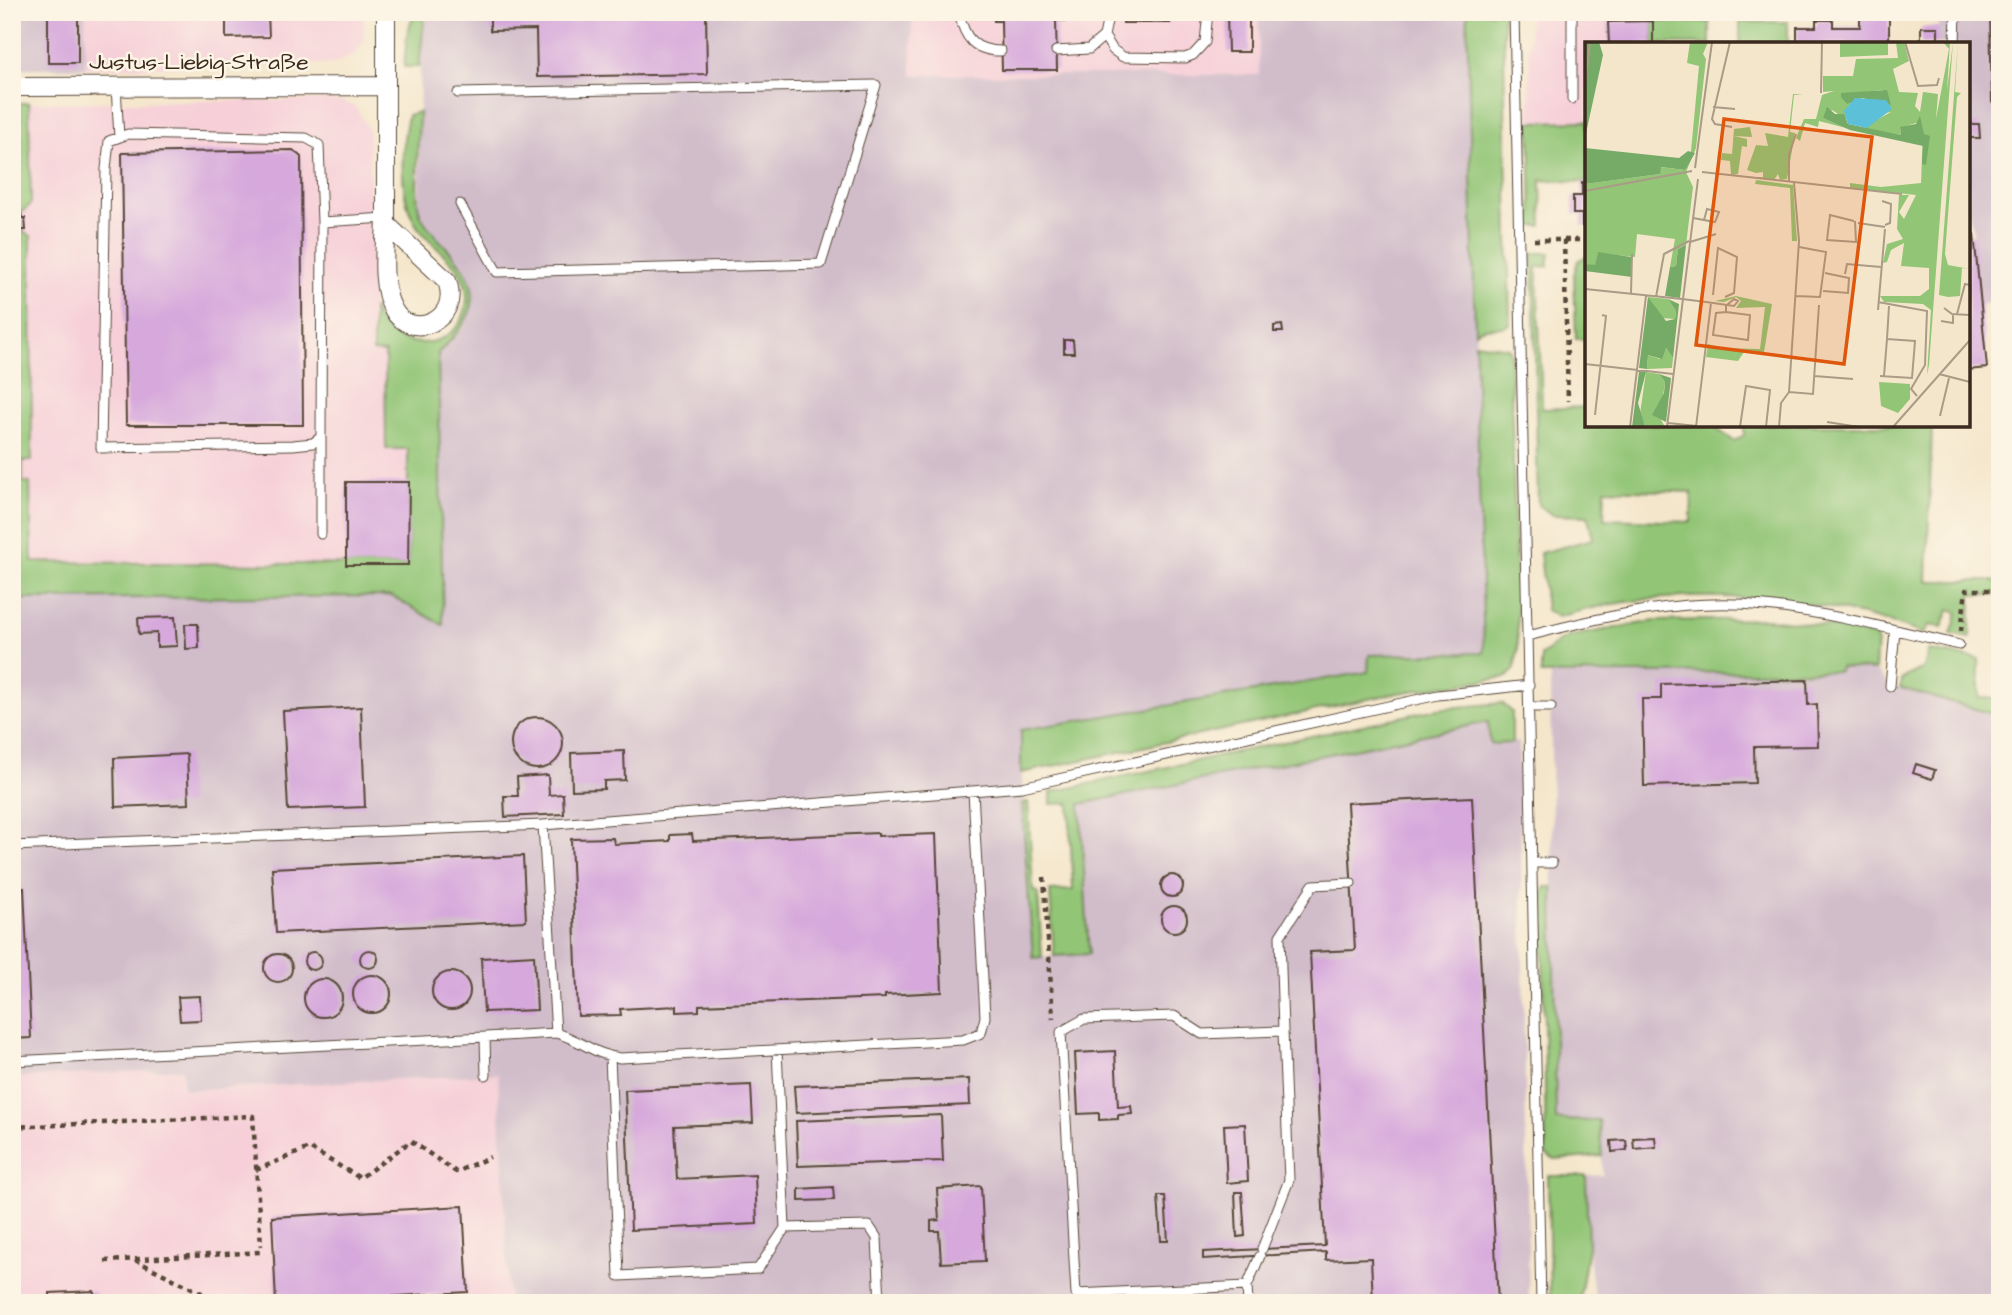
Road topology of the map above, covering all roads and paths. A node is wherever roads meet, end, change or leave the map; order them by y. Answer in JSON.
{"nodes":[{"id":1,"x":386,"y":12,"type":"edge"},
{"id":2,"x":959,"y":12,"type":"edge"},
{"id":3,"x":1110,"y":12,"type":"edge"},
{"id":4,"x":1208,"y":12,"type":"edge"},
{"id":5,"x":1514,"y":12,"type":"edge"},
{"id":6,"x":1572,"y":12,"type":"edge"},
{"id":7,"x":1956,"y":12,"type":"edge"},
{"id":8,"x":1104,"y":36,"type":"junction"},
{"id":9,"x":1955,"y":42,"type":"edge"},
{"id":10,"x":1001,"y":51,"type":"dead end"},
{"id":11,"x":1056,"y":51,"type":"dead end"},
{"id":12,"x":387,"y":86,"type":"junction"},
{"id":13,"x":12,"y":87,"type":"edge"},
{"id":14,"x":116,"y":87,"type":"junction"},
{"id":15,"x":458,"y":93,"type":"dead end"},
{"id":16,"x":1572,"y":99,"type":"dead end"},
{"id":17,"x":119,"y":137,"type":"junction"},
{"id":18,"x":460,"y":204,"type":"dead end"},
{"id":19,"x":386,"y":221,"type":"junction"},
{"id":20,"x":323,"y":222,"type":"junction"},
{"id":21,"x":1532,"y":240,"type":"dead end"},
{"id":22,"x":1564,"y":240,"type":"junction"},
{"id":23,"x":1585,"y":240,"type":"edge"},
{"id":24,"x":1568,"y":401,"type":"dead end"},
{"id":25,"x":321,"y":437,"type":"junction"},
{"id":26,"x":321,"y":534,"type":"dead end"},
{"id":27,"x":2000,"y":590,"type":"edge"},
{"id":28,"x":1895,"y":630,"type":"junction"},
{"id":29,"x":1528,"y":636,"type":"junction"},
{"id":30,"x":1959,"y":645,"type":"joint"},
{"id":31,"x":1529,"y":685,"type":"junction"},
{"id":32,"x":1890,"y":686,"type":"dead end"},
{"id":33,"x":1530,"y":707,"type":"junction"},
{"id":34,"x":1551,"y":707,"type":"dead end"},
{"id":35,"x":974,"y":792,"type":"junction"},
{"id":36,"x":543,"y":825,"type":"junction"},
{"id":37,"x":12,"y":846,"type":"edge"},
{"id":38,"x":1532,"y":863,"type":"junction"},
{"id":39,"x":1552,"y":863,"type":"dead end"},
{"id":40,"x":1044,"y":877,"type":"dead end"},
{"id":41,"x":1351,"y":883,"type":"dead end"},
{"id":42,"x":1283,"y":1031,"type":"junction"},
{"id":43,"x":1061,"y":1032,"type":"junction"},
{"id":44,"x":556,"y":1033,"type":"junction"},
{"id":45,"x":485,"y":1037,"type":"junction"},
{"id":46,"x":776,"y":1050,"type":"junction"},
{"id":47,"x":610,"y":1056,"type":"junction"},
{"id":48,"x":12,"y":1061,"type":"edge"},
{"id":49,"x":486,"y":1074,"type":"dead end"},
{"id":50,"x":12,"y":1127,"type":"edge"},
{"id":51,"x":490,"y":1157,"type":"dead end"},
{"id":52,"x":256,"y":1170,"type":"junction"},
{"id":53,"x":785,"y":1228,"type":"junction"},
{"id":54,"x":134,"y":1259,"type":"junction"},
{"id":55,"x":105,"y":1261,"type":"dead end"},
{"id":56,"x":1247,"y":1286,"type":"junction"},
{"id":57,"x":222,"y":1303,"type":"edge"},
{"id":58,"x":880,"y":1303,"type":"edge"},
{"id":59,"x":1248,"y":1303,"type":"edge"},
{"id":60,"x":1541,"y":1303,"type":"edge"}],
"edges":[{"from":1,"to":12,"type":"street"},
{"from":2,"to":10,"type":"lane"},
{"from":3,"to":8,"type":"lane"},
{"from":4,"to":8,"type":"lane"},
{"from":5,"to":29,"type":"lane"},
{"from":6,"to":16,"type":"lane"},
{"from":7,"to":9,"type":"lane"},
{"from":8,"to":11,"type":"lane"},
{"from":12,"to":14,"type":"street","name":"Justus-Liebig-Straße"},
{"from":12,"to":19,"type":"street"},
{"from":13,"to":14,"type":"street","name":"Justus-Liebig-Straße"},
{"from":14,"to":17,"type":"lane"},
{"from":15,"to":18,"type":"lane"},
{"from":17,"to":20,"type":"lane"},
{"from":17,"to":25,"type":"lane"},
{"from":19,"to":19,"type":"street"},
{"from":19,"to":20,"type":"lane"},
{"from":20,"to":25,"type":"lane"},
{"from":21,"to":22,"type":"path"},
{"from":22,"to":23,"type":"path"},
{"from":22,"to":24,"type":"path"},
{"from":25,"to":26,"type":"lane"},
{"from":27,"to":30,"type":"path"},
{"from":28,"to":29,"type":"lane"},
{"from":28,"to":30,"type":"lane"},
{"from":28,"to":32,"type":"lane"},
{"from":29,"to":31,"type":"lane"},
{"from":31,"to":33,"type":"lane"},
{"from":31,"to":35,"type":"lane"},
{"from":33,"to":34,"type":"lane"},
{"from":33,"to":38,"type":"lane"},
{"from":35,"to":36,"type":"lane"},
{"from":35,"to":46,"type":"lane"},
{"from":36,"to":37,"type":"lane"},
{"from":36,"to":44,"type":"lane"},
{"from":38,"to":39,"type":"lane"},
{"from":38,"to":60,"type":"lane"},
{"from":40,"to":43,"type":"path"},
{"from":41,"to":42,"type":"lane"},
{"from":42,"to":43,"type":"lane"},
{"from":42,"to":56,"type":"lane"},
{"from":43,"to":56,"type":"lane"},
{"from":44,"to":45,"type":"lane"},
{"from":44,"to":47,"type":"lane"},
{"from":45,"to":48,"type":"lane"},
{"from":45,"to":49,"type":"lane"},
{"from":46,"to":47,"type":"lane"},
{"from":46,"to":53,"type":"lane"},
{"from":47,"to":53,"type":"lane"},
{"from":50,"to":52,"type":"path"},
{"from":51,"to":52,"type":"path"},
{"from":52,"to":54,"type":"path"},
{"from":53,"to":58,"type":"lane"},
{"from":54,"to":55,"type":"path"},
{"from":54,"to":57,"type":"path"},
{"from":56,"to":59,"type":"lane"}]}
